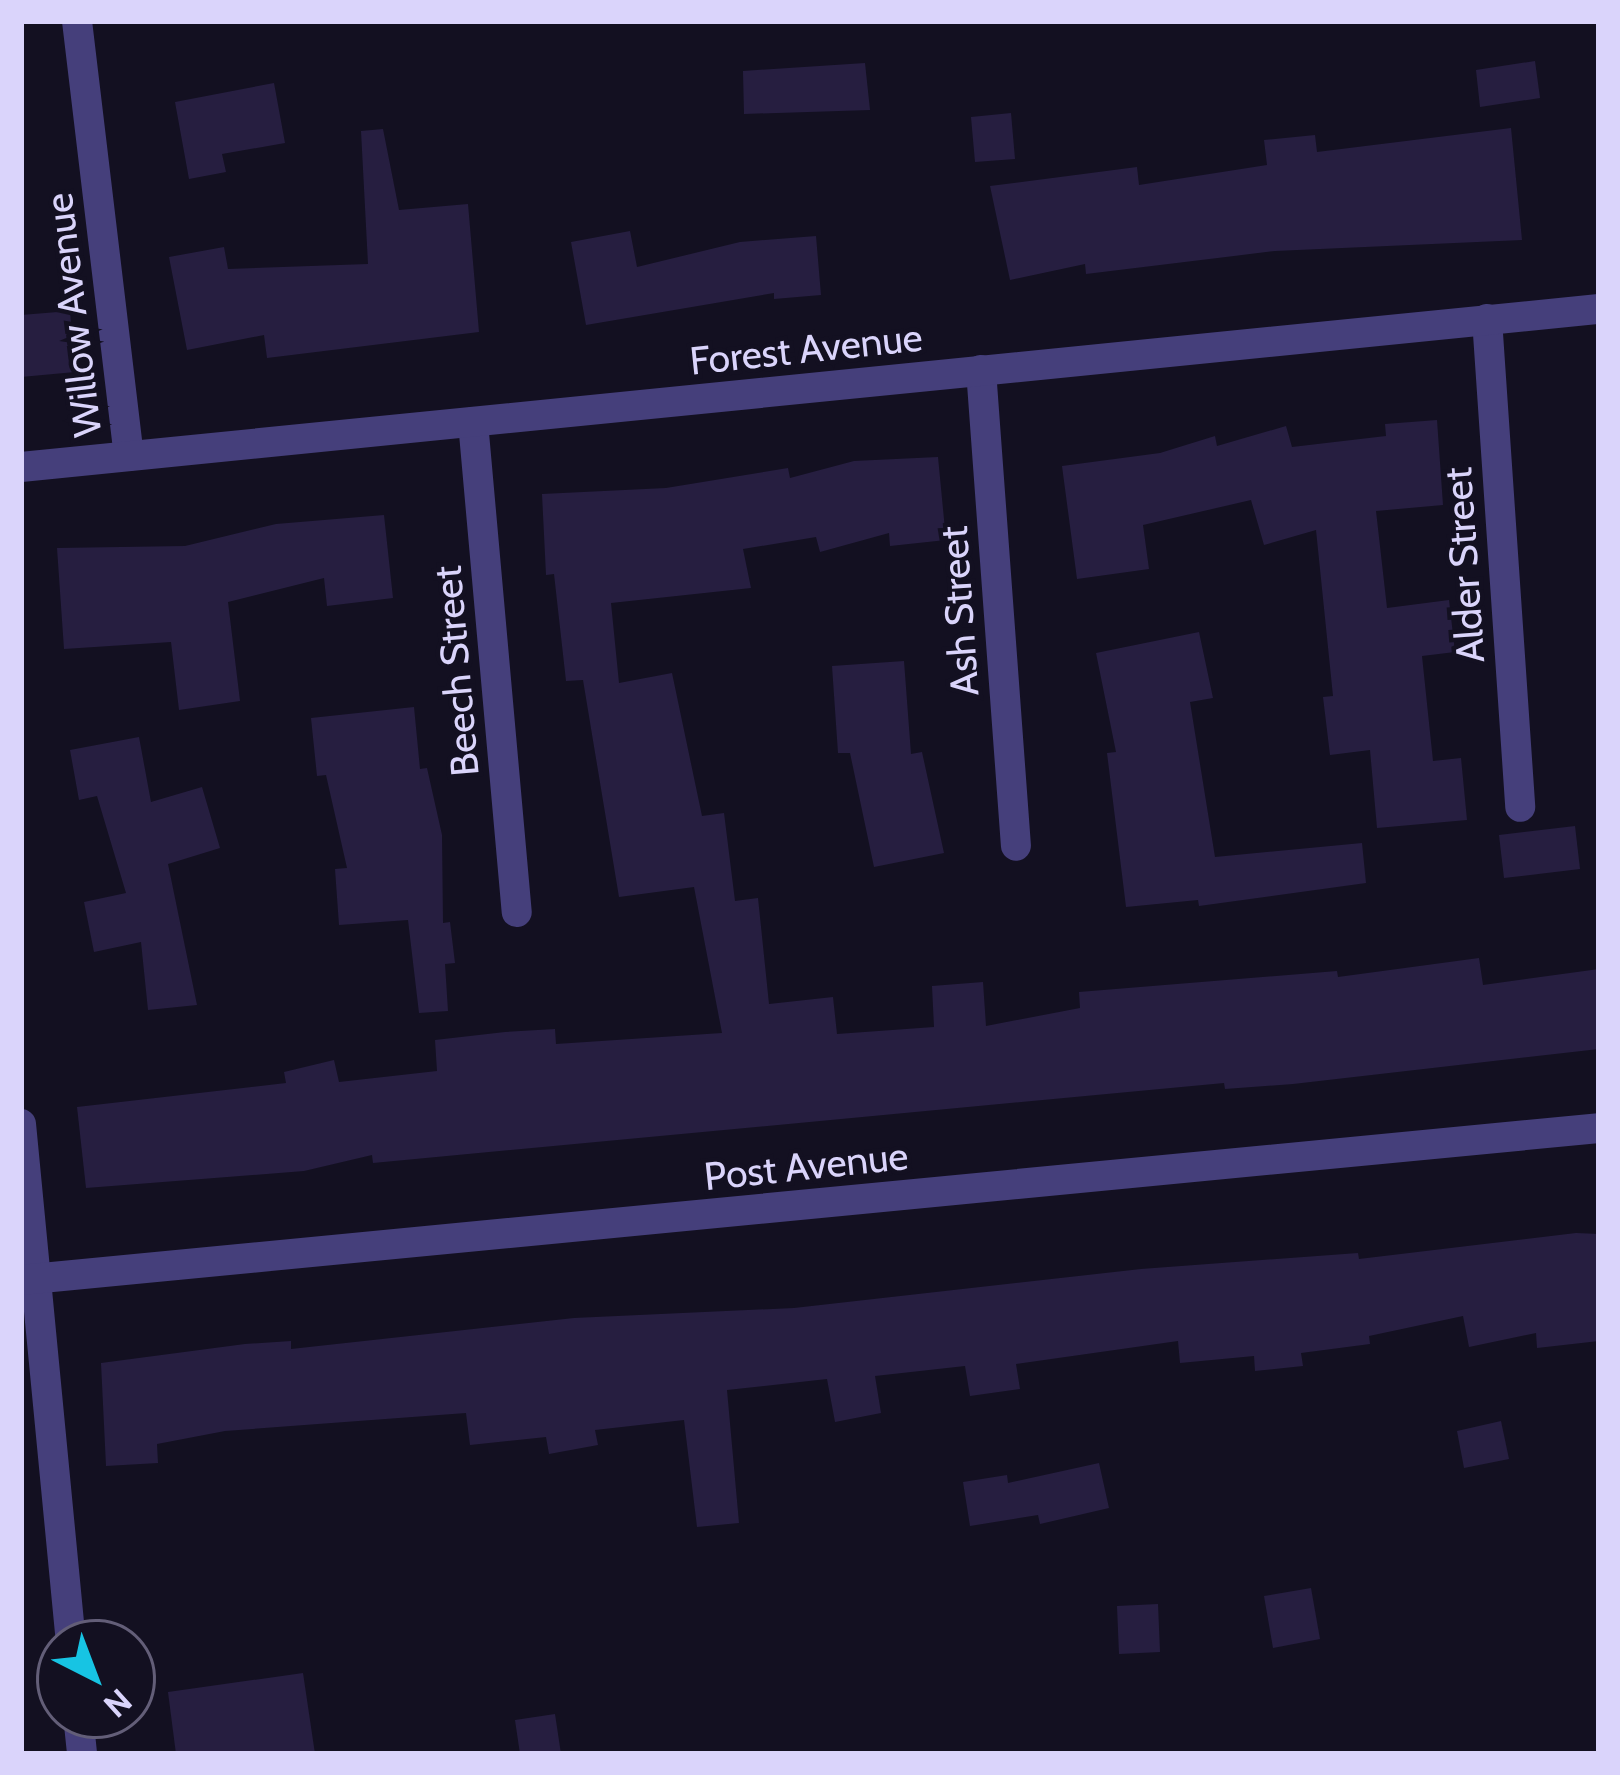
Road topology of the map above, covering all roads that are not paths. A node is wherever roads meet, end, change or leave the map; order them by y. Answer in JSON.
{"nodes":[{"id":1,"x":77,"y":21,"type":"edge"},
{"id":2,"x":1599,"y":309,"type":"edge"},
{"id":3,"x":1487,"y":319,"type":"junction"},
{"id":4,"x":981,"y":370,"type":"junction"},
{"id":5,"x":473,"y":422,"type":"junction"},
{"id":6,"x":129,"y":456,"type":"junction"},
{"id":7,"x":21,"y":467,"type":"edge"},
{"id":8,"x":1520,"y":807,"type":"dead end"},
{"id":9,"x":1016,"y":846,"type":"dead end"},
{"id":10,"x":517,"y":912,"type":"dead end"},
{"id":11,"x":21,"y":1124,"type":"edge"},
{"id":12,"x":1599,"y":1128,"type":"edge"},
{"id":13,"x":29,"y":1279,"type":"edge"},
{"id":14,"x":68,"y":1619,"type":"edge"}],
"edges":[{"from":1,"to":6,"type":"street","name":"Willow Avenue"},
{"from":2,"to":3,"type":"street","name":"Forest Avenue"},
{"from":3,"to":4,"type":"street","name":"Forest Avenue"},
{"from":3,"to":8,"type":"street","name":"Alder Street"},
{"from":4,"to":5,"type":"street","name":"Forest Avenue"},
{"from":4,"to":9,"type":"street","name":"Ash Street"},
{"from":5,"to":6,"type":"street","name":"Forest Avenue"},
{"from":5,"to":10,"type":"street","name":"Beech Street"},
{"from":6,"to":7,"type":"street","name":"Forest Avenue"},
{"from":11,"to":13,"type":"street"},
{"from":12,"to":13,"type":"street","name":"Post Avenue"},
{"from":13,"to":14,"type":"street"}]}
